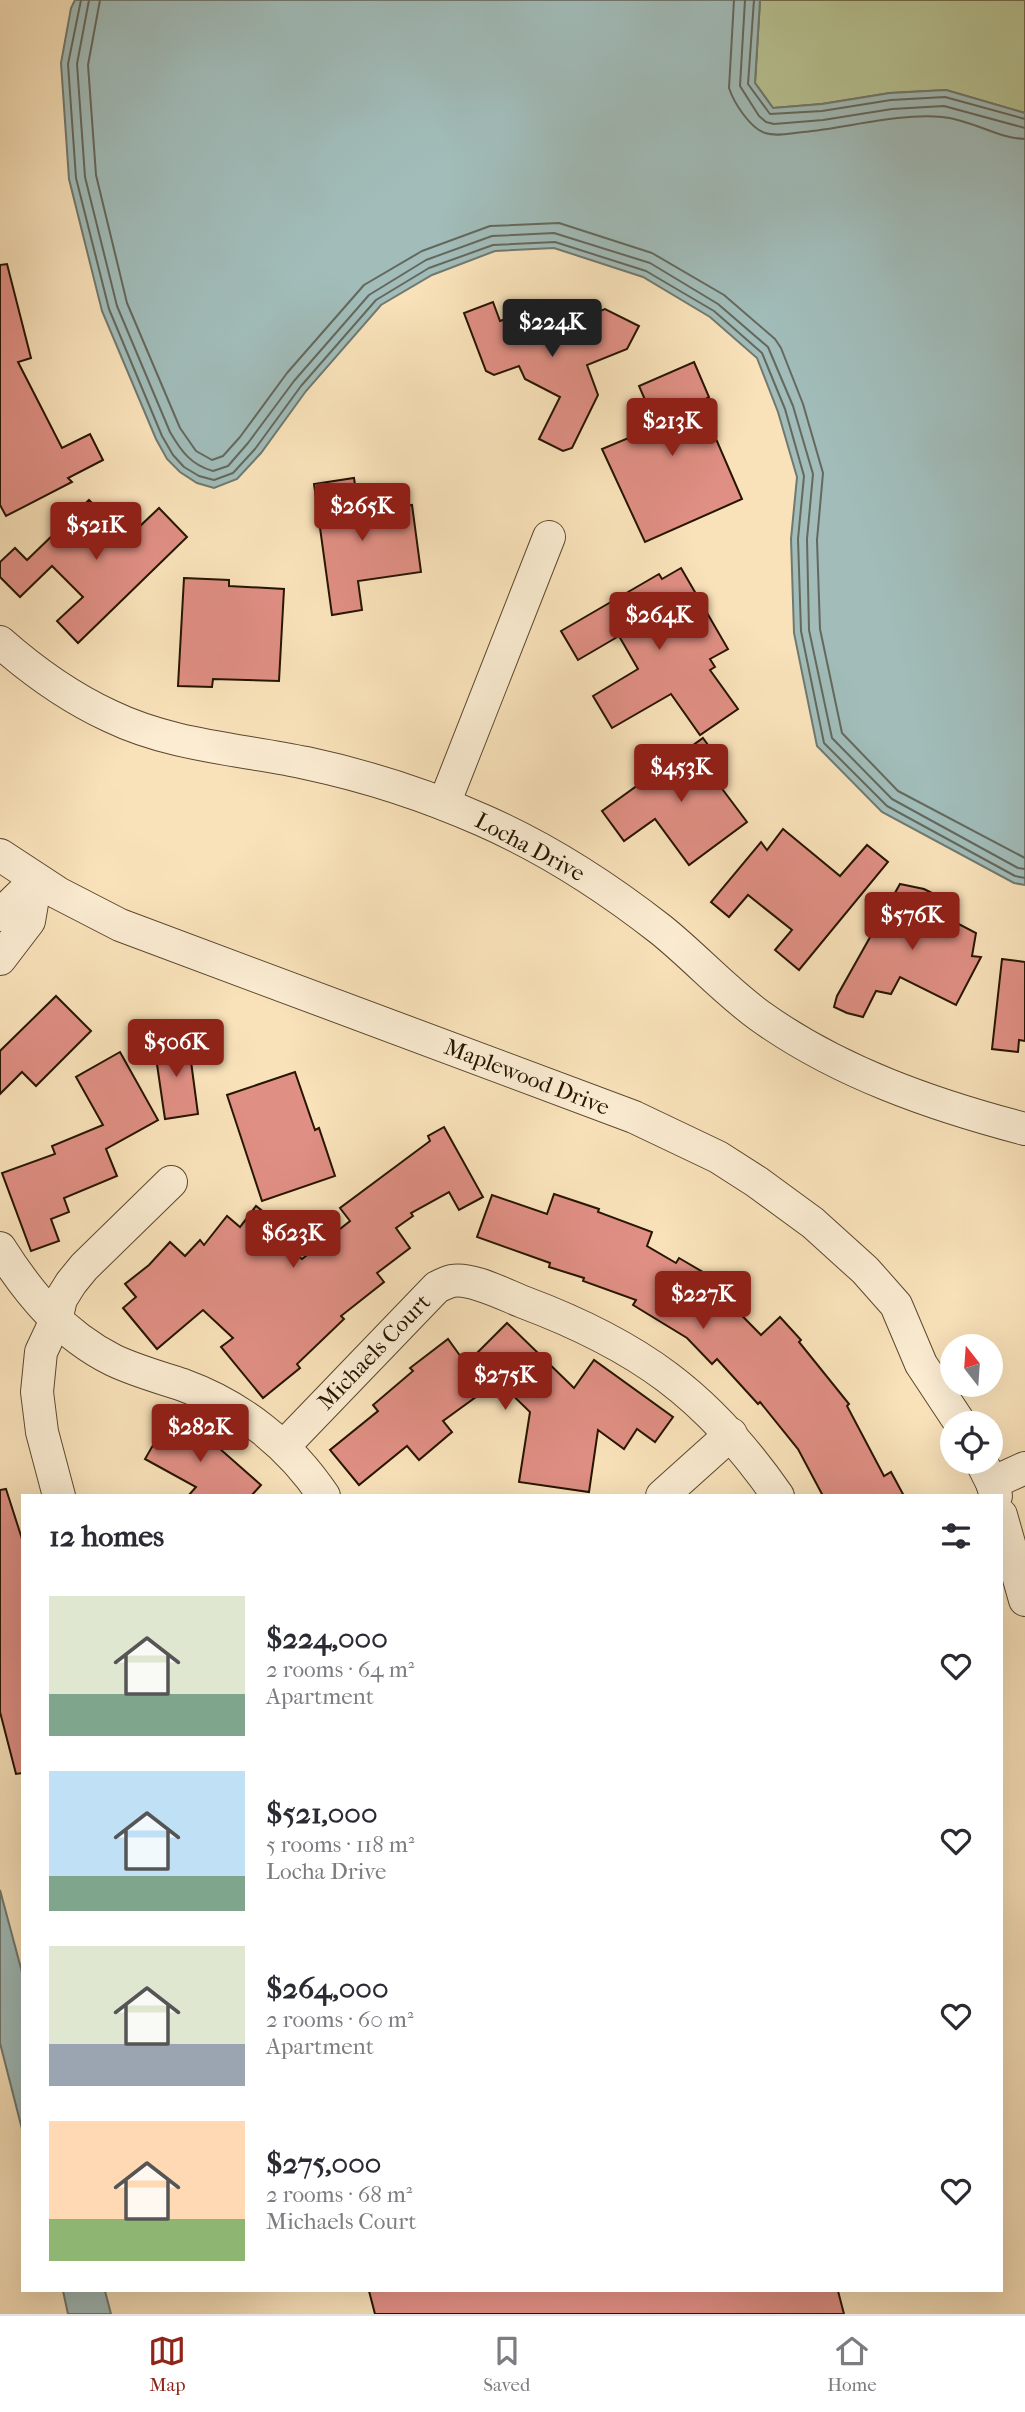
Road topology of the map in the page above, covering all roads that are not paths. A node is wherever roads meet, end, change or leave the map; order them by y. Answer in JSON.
{"nodes":[{"id":1,"x":549,"y":537,"type":"dead end"},
{"id":2,"x":0,"y":642,"type":"edge"},
{"id":3,"x":444,"y":804,"type":"junction"},
{"id":4,"x":0,"y":855,"type":"edge"},
{"id":5,"x":36,"y":880,"type":"junction"},
{"id":6,"x":0,"y":915,"type":"edge"},
{"id":7,"x":0,"y":959,"type":"edge"},
{"id":8,"x":1025,"y":1129,"type":"edge"},
{"id":9,"x":171,"y":1182,"type":"dead end"},
{"id":10,"x":0,"y":1248,"type":"edge"},
{"id":11,"x":56,"y":1320,"type":"junction"},
{"id":12,"x":952,"y":1411,"type":"edge"},
{"id":13,"x":731,"y":1434,"type":"junction"},
{"id":14,"x":284,"y":1447,"type":"junction"},
{"id":15,"x":1025,"y":1468,"type":"edge"},
{"id":16,"x":990,"y":1480,"type":"edge"},
{"id":17,"x":58,"y":1494,"type":"edge"},
{"id":18,"x":323,"y":1494,"type":"edge"},
{"id":19,"x":664,"y":1494,"type":"edge"},
{"id":20,"x":776,"y":1494,"type":"edge"},
{"id":21,"x":1003,"y":1522,"type":"edge"},
{"id":22,"x":1025,"y":1600,"type":"edge"}],
"edges":[{"from":1,"to":3,"type":"street"},
{"from":2,"to":3,"type":"street","name":"Locha Drive"},
{"from":3,"to":8,"type":"street","name":"Locha Drive"},
{"from":4,"to":5,"type":"street","name":"Maplewood Drive"},
{"from":5,"to":6,"type":"street"},
{"from":5,"to":7,"type":"street"},
{"from":5,"to":12,"type":"street","name":"Maplewood Drive"},
{"from":9,"to":11,"type":"street"},
{"from":10,"to":11,"type":"street"},
{"from":11,"to":14,"type":"street"},
{"from":11,"to":17,"type":"street"},
{"from":13,"to":14,"type":"street","name":"Michaels Court"},
{"from":13,"to":19,"type":"street"},
{"from":13,"to":20,"type":"street","name":"Michaels Court"},
{"from":14,"to":18,"type":"street"},
{"from":15,"to":16,"type":"street"},
{"from":21,"to":22,"type":"street"}]}
